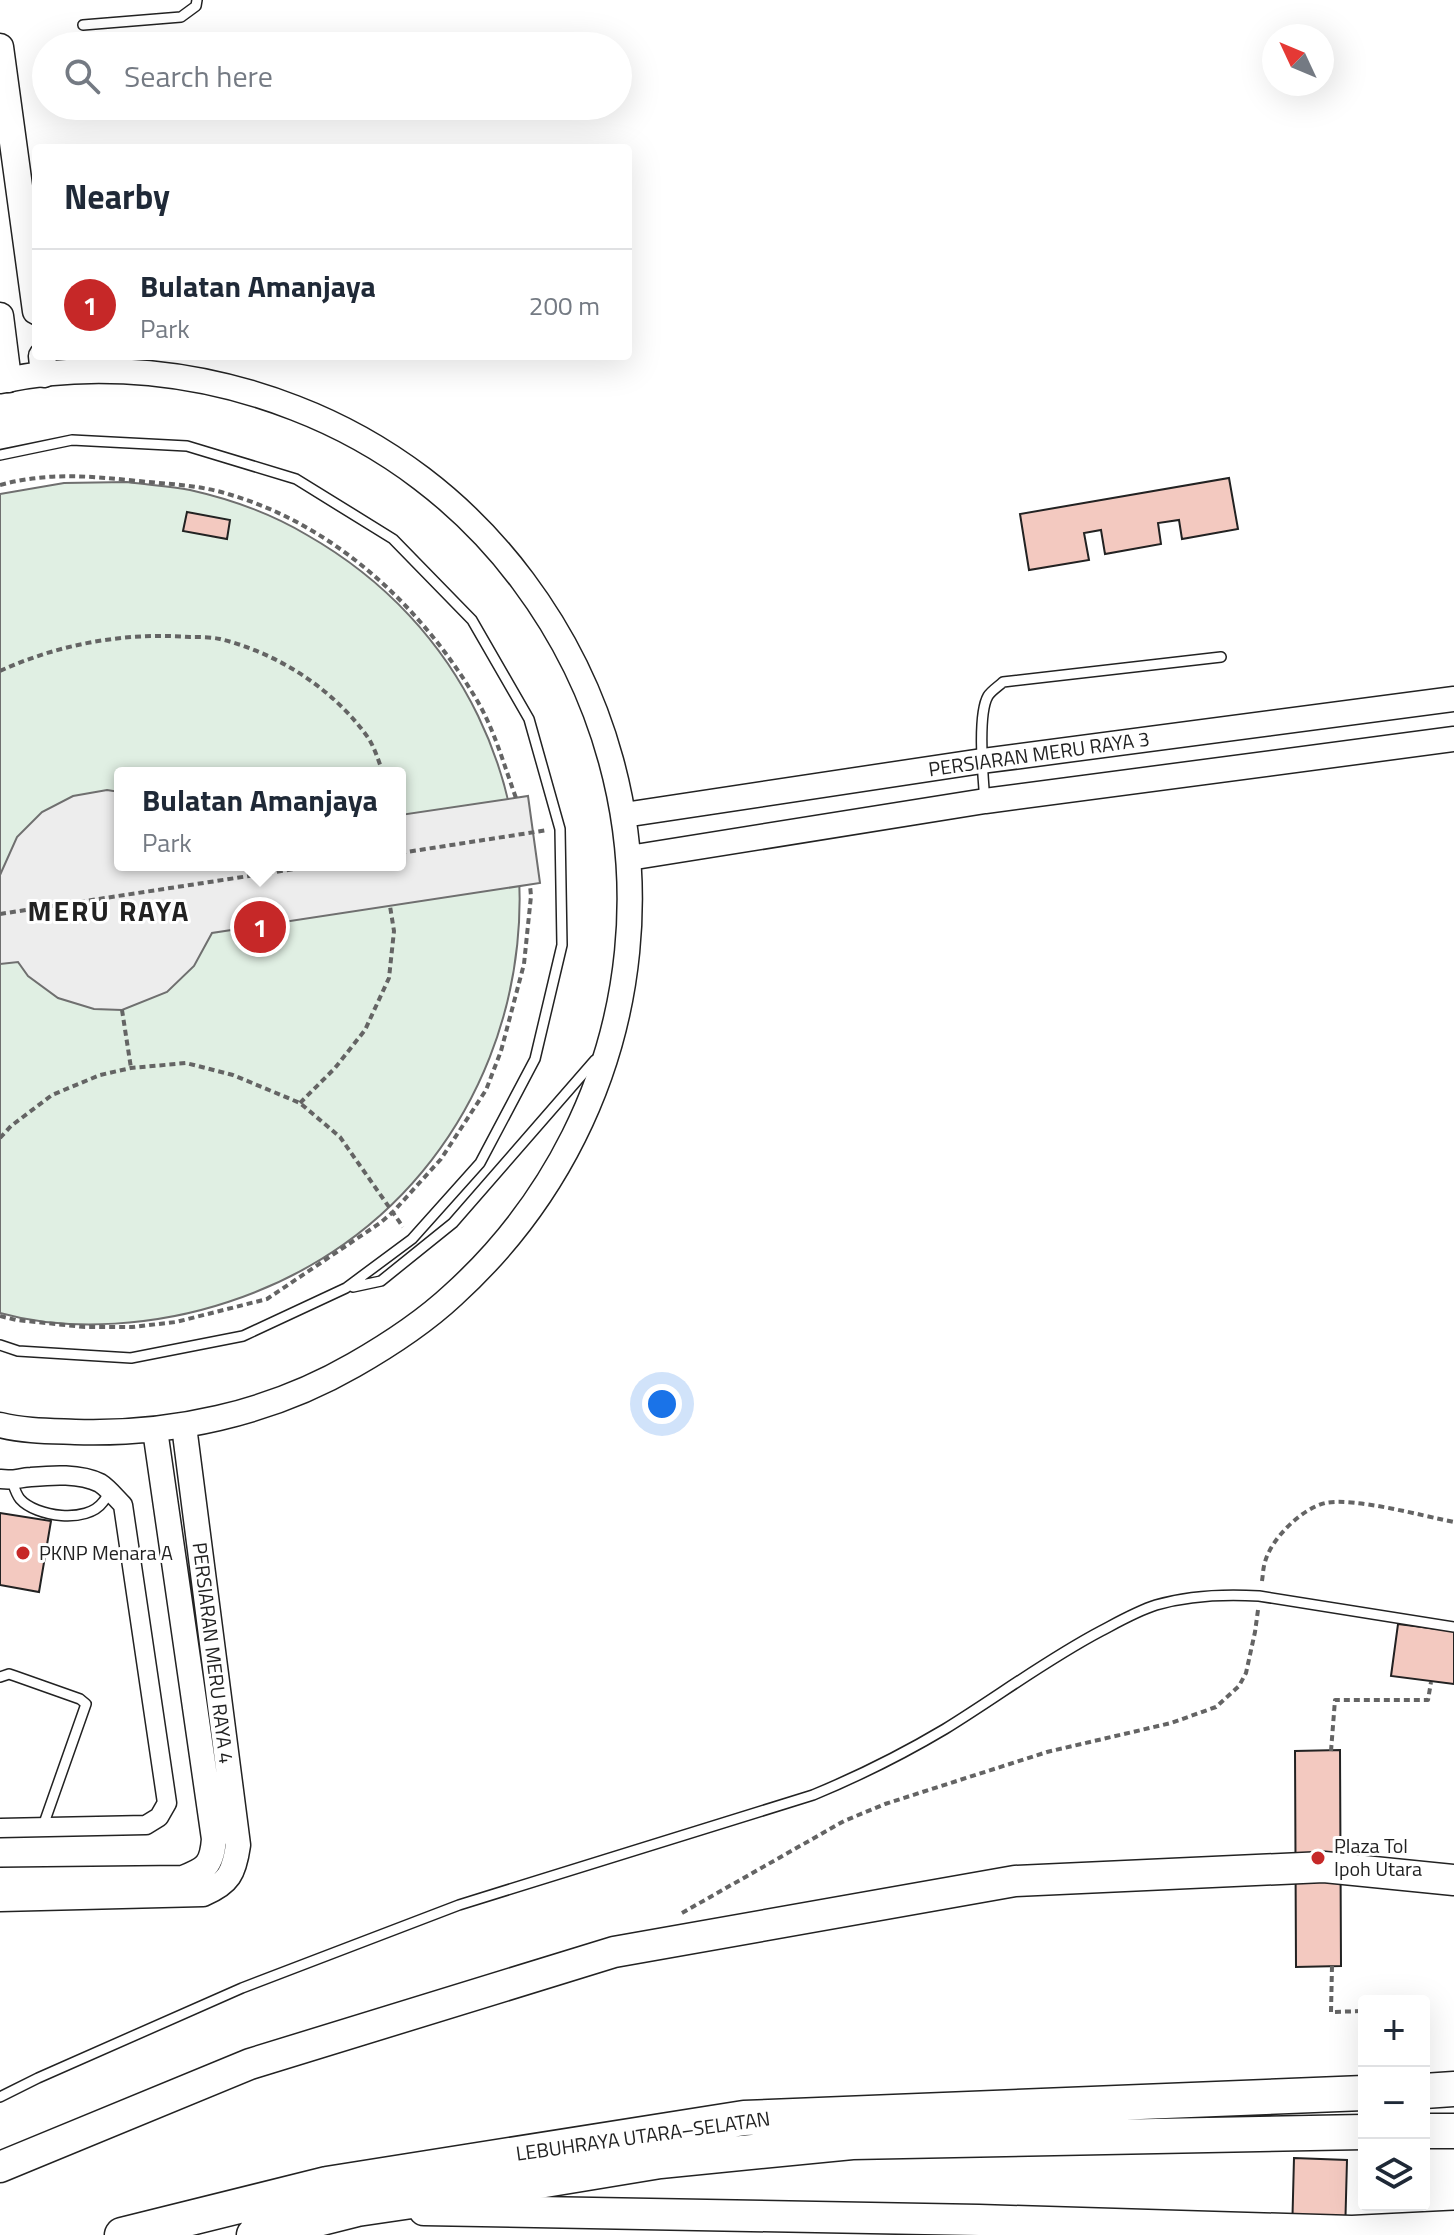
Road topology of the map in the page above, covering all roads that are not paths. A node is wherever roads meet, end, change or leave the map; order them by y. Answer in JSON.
{"nodes":[{"id":1,"x":197,"y":0,"type":"edge"},
{"id":2,"x":83,"y":25,"type":"dead end"},
{"id":3,"x":1,"y":59,"type":"edge"},
{"id":4,"x":32,"y":282,"type":"edge"},
{"id":5,"x":0,"y":316,"type":"edge"},
{"id":6,"x":43,"y":365,"type":"edge"},
{"id":7,"x":4,"y":380,"type":"edge"},
{"id":8,"x":0,"y":455,"type":"edge"},
{"id":9,"x":1221,"y":657,"type":"dead end"},
{"id":10,"x":1454,"y":699,"type":"edge"},
{"id":11,"x":1454,"y":739,"type":"edge"},
{"id":12,"x":982,"y":761,"type":"junction"},
{"id":13,"x":985,"y":801,"type":"junction"},
{"id":14,"x":624,"y":815,"type":"junction"},
{"id":15,"x":629,"y":858,"type":"junction"},
{"id":16,"x":610,"y":1043,"type":"junction"},
{"id":17,"x":346,"y":1288,"type":"junction"},
{"id":18,"x":0,"y":1345,"type":"edge"},
{"id":19,"x":184,"y":1426,"type":"junction"},
{"id":20,"x":4,"y":1429,"type":"edge"},
{"id":21,"x":155,"y":1430,"type":"junction"},
{"id":22,"x":6,"y":1480,"type":"edge"},
{"id":23,"x":108,"y":1491,"type":"junction"},
{"id":24,"x":1454,"y":1627,"type":"edge"},
{"id":25,"x":2,"y":1676,"type":"edge"},
{"id":26,"x":43,"y":1826,"type":"junction"},
{"id":27,"x":0,"y":1828,"type":"edge"},
{"id":28,"x":218,"y":1871,"type":"junction"},
{"id":29,"x":0,"y":1880,"type":"edge"},
{"id":30,"x":1454,"y":1880,"type":"edge"},
{"id":31,"x":0,"y":1899,"type":"edge"},
{"id":32,"x":1454,"y":2089,"type":"edge"},
{"id":33,"x":1430,"y":2091,"type":"edge"},
{"id":34,"x":1358,"y":2093,"type":"edge"},
{"id":35,"x":0,"y":2097,"type":"edge"},
{"id":36,"x":1430,"y":2131,"type":"edge"},
{"id":37,"x":1454,"y":2131,"type":"edge"},
{"id":38,"x":1358,"y":2132,"type":"edge"},
{"id":39,"x":0,"y":2167,"type":"edge"},
{"id":40,"x":357,"y":2209,"type":"junction"},
{"id":41,"x":1454,"y":2226,"type":"edge"},
{"id":42,"x":122,"y":2235,"type":"edge"},
{"id":43,"x":254,"y":2235,"type":"edge"}],
"edges":[{"from":1,"to":2,"type":"lane"},
{"from":3,"to":4,"type":"main road"},
{"from":5,"to":7,"type":"main road"},
{"from":6,"to":7,"type":"street"},
{"from":6,"to":14,"type":"street"},
{"from":8,"to":17,"type":"lane"},
{"from":9,"to":12,"type":"lane"},
{"from":10,"to":12,"type":"street","name":"PERSIARAN MERU RAYA 3"},
{"from":11,"to":13,"type":"street","name":"PERSIARAN MERU RAYA 3"},
{"from":12,"to":13,"type":"lane"},
{"from":12,"to":14,"type":"street","name":"PERSIARAN MERU RAYA 3"},
{"from":13,"to":15,"type":"street","name":"PERSIARAN MERU RAYA 3"},
{"from":14,"to":15,"type":"street"},
{"from":15,"to":16,"type":"street"},
{"from":16,"to":17,"type":"lane"},
{"from":16,"to":19,"type":"street"},
{"from":17,"to":18,"type":"lane"},
{"from":19,"to":21,"type":"street"},
{"from":19,"to":28,"type":"street","name":"PERSIARAN MERU RAYA 4"},
{"from":20,"to":21,"type":"street"},
{"from":21,"to":28,"type":"street","name":"PERSIARAN MERU RAYA 4"},
{"from":22,"to":23,"type":"street"},
{"from":22,"to":23,"type":"lane"},
{"from":23,"to":26,"type":"street"},
{"from":24,"to":35,"type":"lane"},
{"from":25,"to":26,"type":"lane"},
{"from":26,"to":27,"type":"street"},
{"from":28,"to":29,"type":"street"},
{"from":28,"to":31,"type":"street"},
{"from":30,"to":39,"type":"main road"},
{"from":32,"to":33,"type":"highway"},
{"from":34,"to":42,"type":"highway","name":"LEBUHRAYA UTARA–SELATAN"},
{"from":36,"to":37,"type":"highway"},
{"from":38,"to":40,"type":"highway","name":"LEBUHRAYA UTARA–SELATAN"},
{"from":40,"to":41,"type":"main road"},
{"from":40,"to":43,"type":"highway","name":"LEBUHRAYA UTARA–SELATAN"}]}
